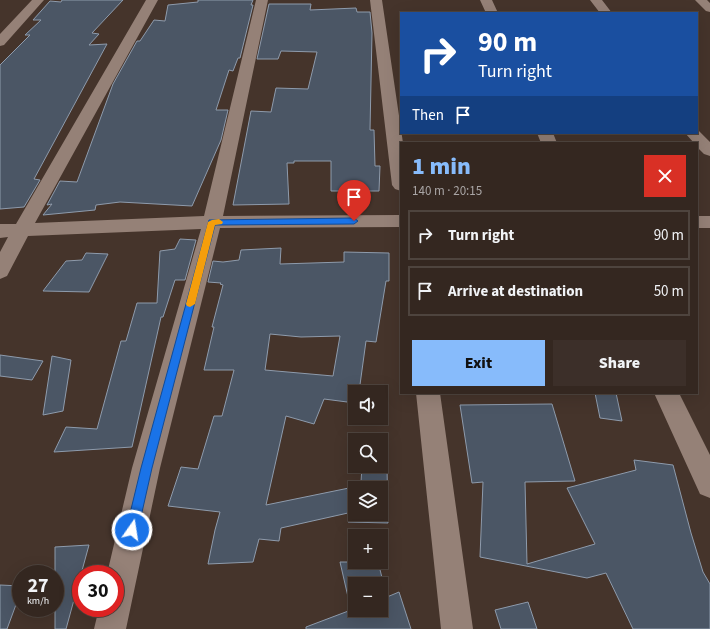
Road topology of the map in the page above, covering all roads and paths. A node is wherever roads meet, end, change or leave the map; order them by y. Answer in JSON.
{"nodes":[{"id":1,"x":38,"y":0,"type":"edge"},
{"id":2,"x":152,"y":0,"type":"edge"},
{"id":3,"x":262,"y":0,"type":"edge"},
{"id":4,"x":376,"y":0,"type":"edge"},
{"id":5,"x":486,"y":0,"type":"edge"},
{"id":6,"x":596,"y":0,"type":"edge"},
{"id":7,"x":700,"y":0,"type":"edge"},
{"id":8,"x":710,"y":8,"type":"edge"},
{"id":9,"x":492,"y":12,"type":"edge"},
{"id":10,"x":605,"y":12,"type":"edge"},
{"id":11,"x":0,"y":42,"type":"edge"},
{"id":12,"x":694,"y":134,"type":"edge"},
{"id":13,"x":710,"y":151,"type":"edge"},
{"id":14,"x":400,"y":178,"type":"edge"},
{"id":15,"x":400,"y":221,"type":"edge"},
{"id":16,"x":212,"y":222,"type":"junction"},
{"id":17,"x":698,"y":222,"type":"edge"},
{"id":18,"x":710,"y":222,"type":"edge"},
{"id":19,"x":0,"y":230,"type":"edge"},
{"id":20,"x":21,"y":230,"type":"junction"},
{"id":21,"x":0,"y":271,"type":"edge"},
{"id":22,"x":428,"y":394,"type":"edge"},
{"id":23,"x":666,"y":394,"type":"edge"},
{"id":24,"x":710,"y":484,"type":"edge"},
{"id":25,"x":124,"y":567,"type":"edge"},
{"id":26,"x":113,"y":617,"type":"edge"},
{"id":27,"x":110,"y":629,"type":"edge"},
{"id":28,"x":457,"y":629,"type":"edge"}],
"edges":[{"from":1,"to":11,"type":"street"},
{"from":2,"to":20,"type":"street"},
{"from":3,"to":16,"type":"street"},
{"from":4,"to":14,"type":"street"},
{"from":5,"to":9,"type":"street"},
{"from":6,"to":10,"type":"street"},
{"from":7,"to":8,"type":"street"},
{"from":12,"to":13,"type":"street"},
{"from":15,"to":16,"type":"street"},
{"from":16,"to":20,"type":"street"},
{"from":16,"to":25,"type":"street"},
{"from":17,"to":18,"type":"street"},
{"from":19,"to":20,"type":"street"},
{"from":20,"to":21,"type":"street"},
{"from":22,"to":28,"type":"street"},
{"from":23,"to":24,"type":"street"},
{"from":26,"to":27,"type":"street"}]}
